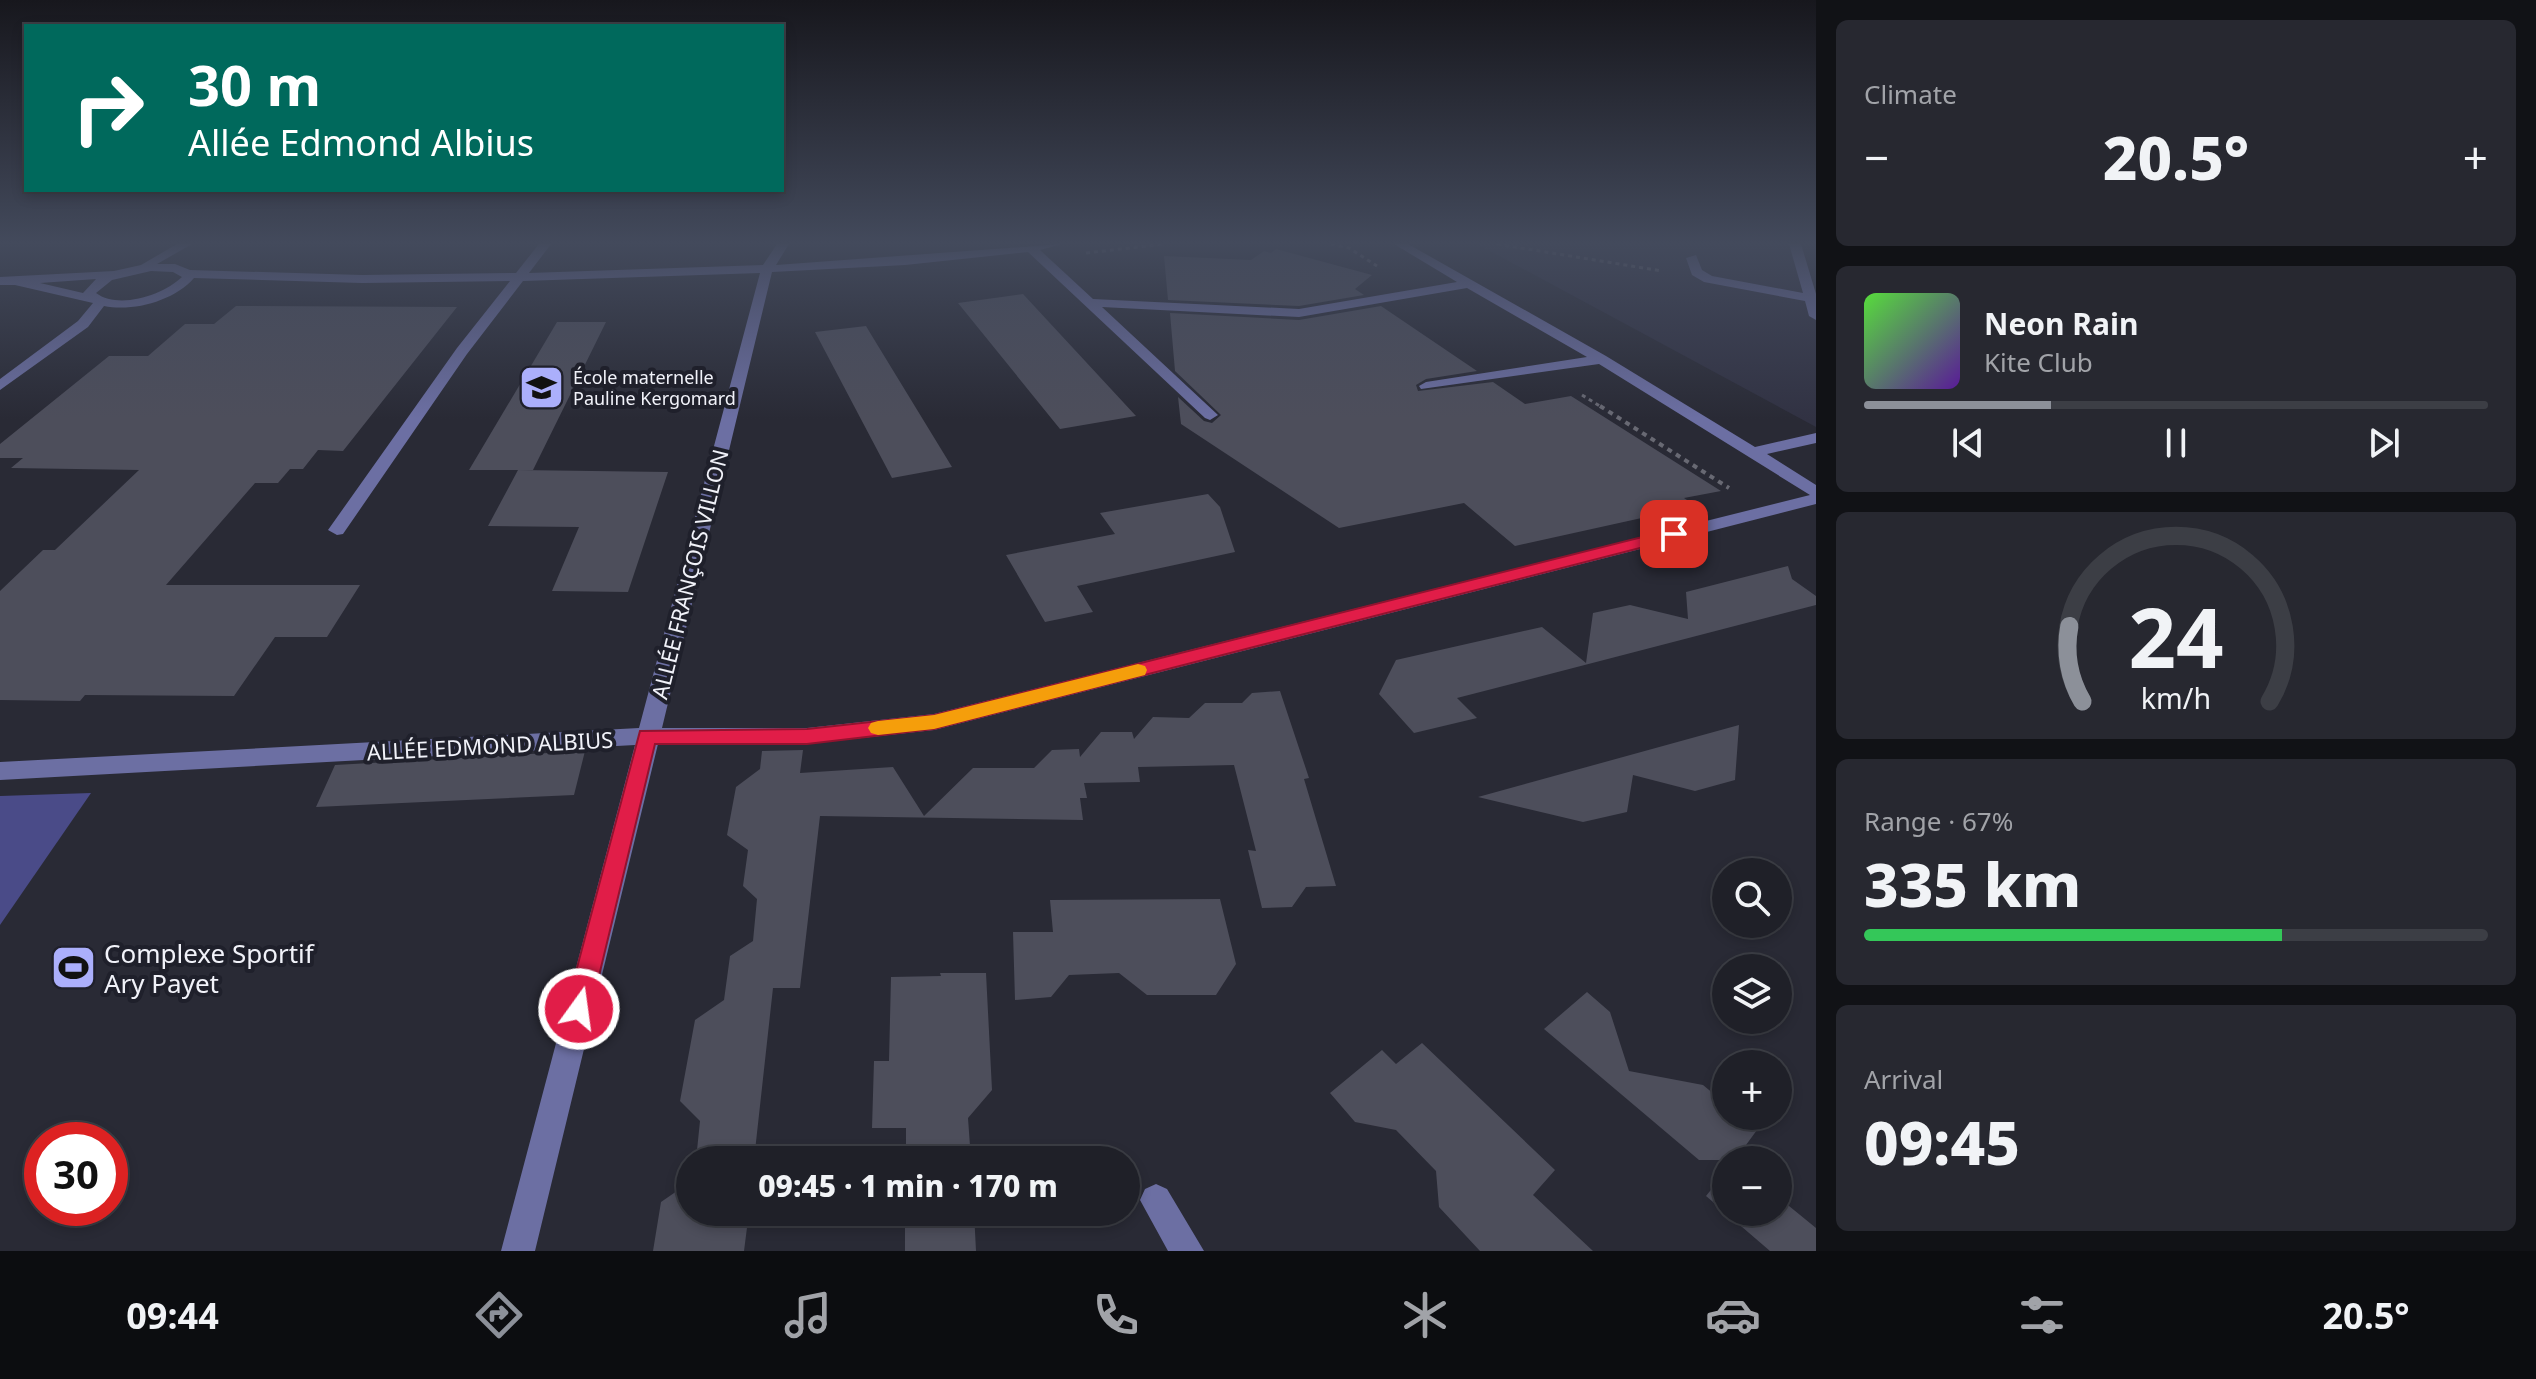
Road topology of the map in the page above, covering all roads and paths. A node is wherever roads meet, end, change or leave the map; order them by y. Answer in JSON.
{"nodes":[{"id":1,"x":95,"y":302,"type":"edge"},
{"id":2,"x":500,"y":302,"type":"edge"},
{"id":3,"x":758,"y":302,"type":"edge"},
{"id":4,"x":1360,"y":302,"type":"edge"},
{"id":5,"x":1505,"y":302,"type":"edge"},
{"id":6,"x":1091,"y":303,"type":"joint"},
{"id":7,"x":1601,"y":359,"type":"junction"},
{"id":8,"x":0,"y":386,"type":"edge"},
{"id":9,"x":1426,"y":386,"type":"dead end"},
{"id":10,"x":1210,"y":415,"type":"dead end"},
{"id":11,"x":1816,"y":438,"type":"edge"},
{"id":12,"x":1752,"y":453,"type":"junction"},
{"id":13,"x":1816,"y":492,"type":"edge"},
{"id":14,"x":1816,"y":499,"type":"edge"},
{"id":15,"x":337,"y":530,"type":"dead end"},
{"id":16,"x":647,"y":736,"type":"junction"},
{"id":17,"x":0,"y":771,"type":"edge"},
{"id":18,"x":1156,"y":1200,"type":"dead end"},
{"id":19,"x":518,"y":1251,"type":"edge"},
{"id":20,"x":1187,"y":1251,"type":"edge"}],
"edges":[{"from":1,"to":8,"type":"street"},
{"from":2,"to":15,"type":"street"},
{"from":3,"to":16,"type":"street","name":"ALLÉE FRANÇOIS VILLON"},
{"from":4,"to":6,"type":"street"},
{"from":5,"to":7,"type":"street"},
{"from":6,"to":10,"type":"street"},
{"from":7,"to":9,"type":"street"},
{"from":7,"to":12,"type":"street"},
{"from":11,"to":12,"type":"street"},
{"from":12,"to":13,"type":"street"},
{"from":14,"to":16,"type":"street","name":"ALLÉE EDMOND ALBIUS"},
{"from":16,"to":17,"type":"street","name":"ALLÉE EDMOND ALBIUS"},
{"from":16,"to":19,"type":"street","name":"ALLÉE FRANÇOIS VILLON"},
{"from":18,"to":20,"type":"street"}]}
